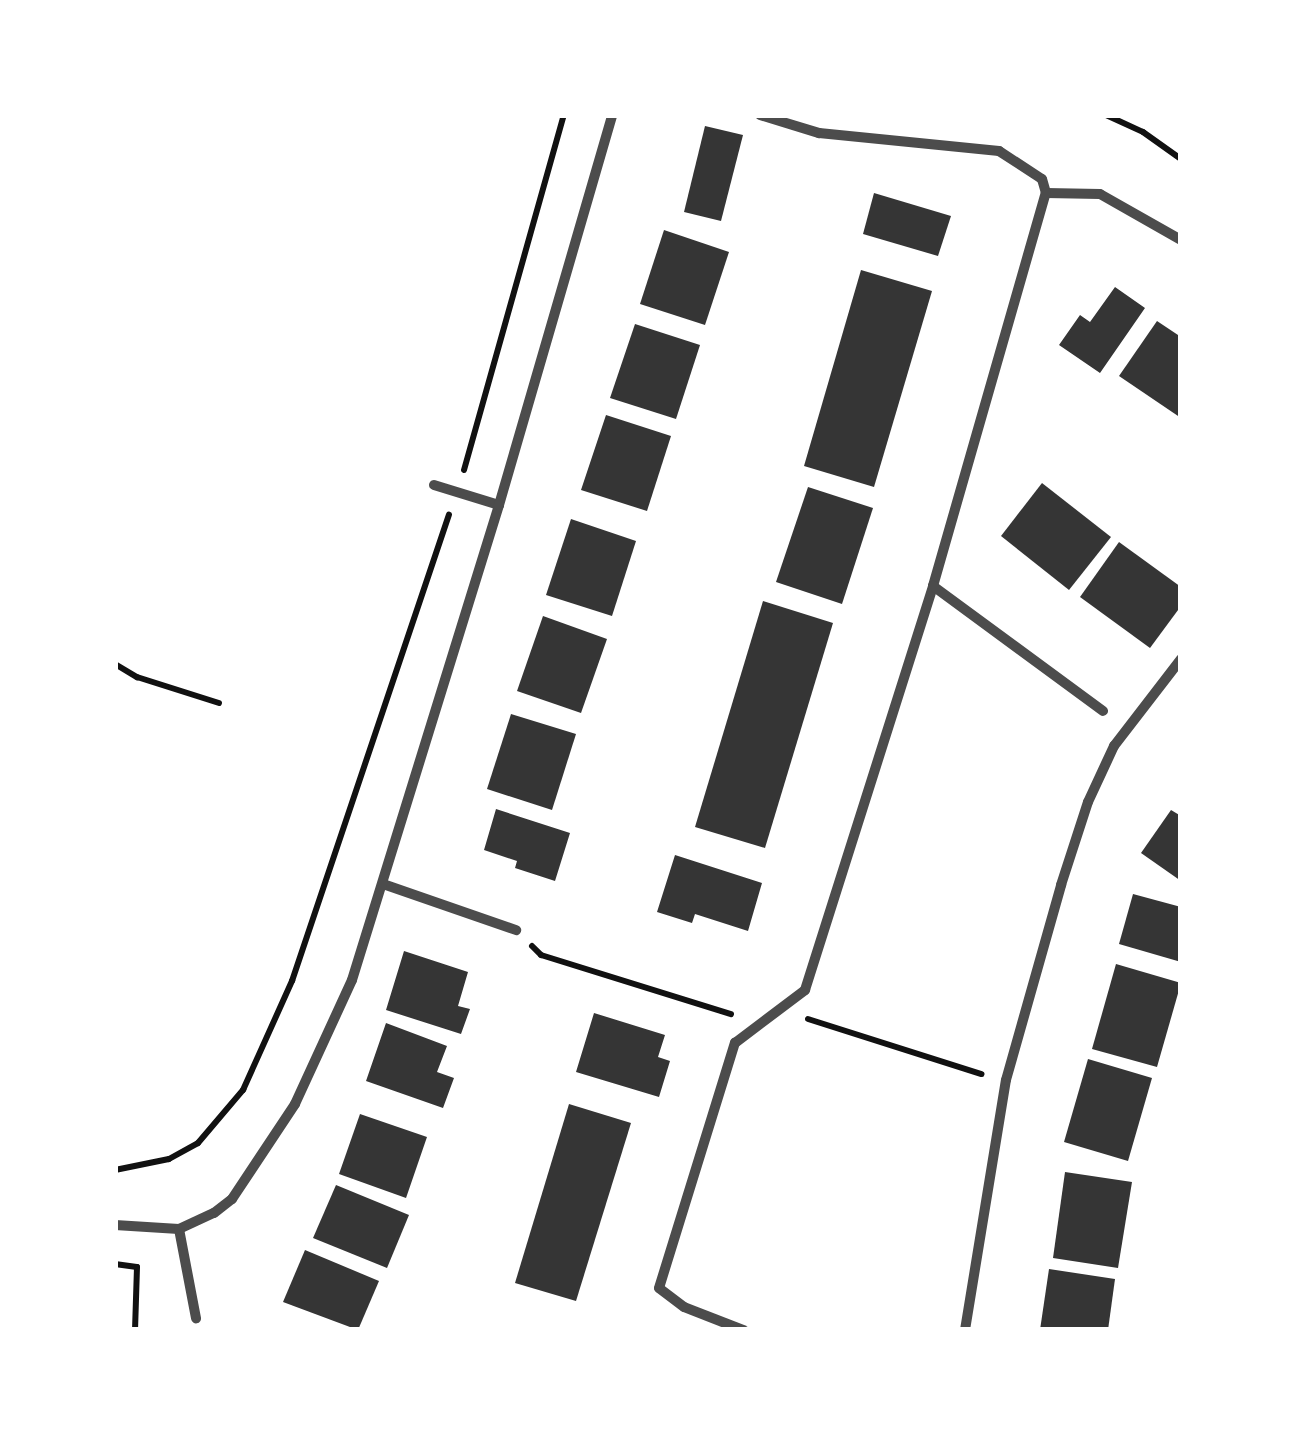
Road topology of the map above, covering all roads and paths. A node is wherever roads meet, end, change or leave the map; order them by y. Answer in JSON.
{"nodes":[{"id":1,"x":564,"y":115,"type":"edge"},
{"id":2,"x":612,"y":115,"type":"edge"},
{"id":3,"x":760,"y":115,"type":"edge"},
{"id":4,"x":1106,"y":115,"type":"edge"},
{"id":5,"x":1181,"y":160,"type":"edge"},
{"id":6,"x":1046,"y":193,"type":"junction"},
{"id":7,"x":1181,"y":240,"type":"edge"},
{"id":8,"x":434,"y":485,"type":"dead end"},
{"id":9,"x":457,"y":492,"type":"junction"},
{"id":10,"x":499,"y":504,"type":"junction"},
{"id":11,"x":933,"y":586,"type":"junction"},
{"id":12,"x":1181,"y":659,"type":"edge"},
{"id":13,"x":115,"y":664,"type":"edge"},
{"id":14,"x":219,"y":704,"type":"dead end"},
{"id":15,"x":1103,"y":711,"type":"dead end"},
{"id":16,"x":383,"y":884,"type":"junction"},
{"id":17,"x":516,"y":930,"type":"joint"},
{"id":18,"x":796,"y":997,"type":"junction"},
{"id":19,"x":761,"y":1023,"type":"junction"},
{"id":20,"x":1006,"y":1080,"type":"junction"},
{"id":21,"x":115,"y":1170,"type":"edge"},
{"id":22,"x":115,"y":1225,"type":"edge"},
{"id":23,"x":179,"y":1229,"type":"junction"},
{"id":24,"x":115,"y":1264,"type":"edge"},
{"id":25,"x":196,"y":1318,"type":"dead end"},
{"id":26,"x":135,"y":1330,"type":"edge"},
{"id":27,"x":742,"y":1330,"type":"edge"},
{"id":28,"x":966,"y":1330,"type":"edge"}],
"edges":[{"from":1,"to":9,"type":"path"},
{"from":2,"to":10,"type":"street"},
{"from":3,"to":6,"type":"street"},
{"from":4,"to":5,"type":"path"},
{"from":6,"to":7,"type":"street"},
{"from":6,"to":11,"type":"street"},
{"from":8,"to":9,"type":"street"},
{"from":9,"to":10,"type":"street"},
{"from":9,"to":21,"type":"path"},
{"from":10,"to":16,"type":"street"},
{"from":11,"to":15,"type":"street"},
{"from":11,"to":18,"type":"street"},
{"from":12,"to":20,"type":"street"},
{"from":13,"to":14,"type":"path"},
{"from":16,"to":17,"type":"street"},
{"from":16,"to":23,"type":"street"},
{"from":17,"to":19,"type":"path"},
{"from":18,"to":19,"type":"street"},
{"from":18,"to":20,"type":"path"},
{"from":19,"to":27,"type":"street"},
{"from":20,"to":28,"type":"street"},
{"from":22,"to":23,"type":"street"},
{"from":23,"to":25,"type":"street"},
{"from":24,"to":26,"type":"path"}]}
